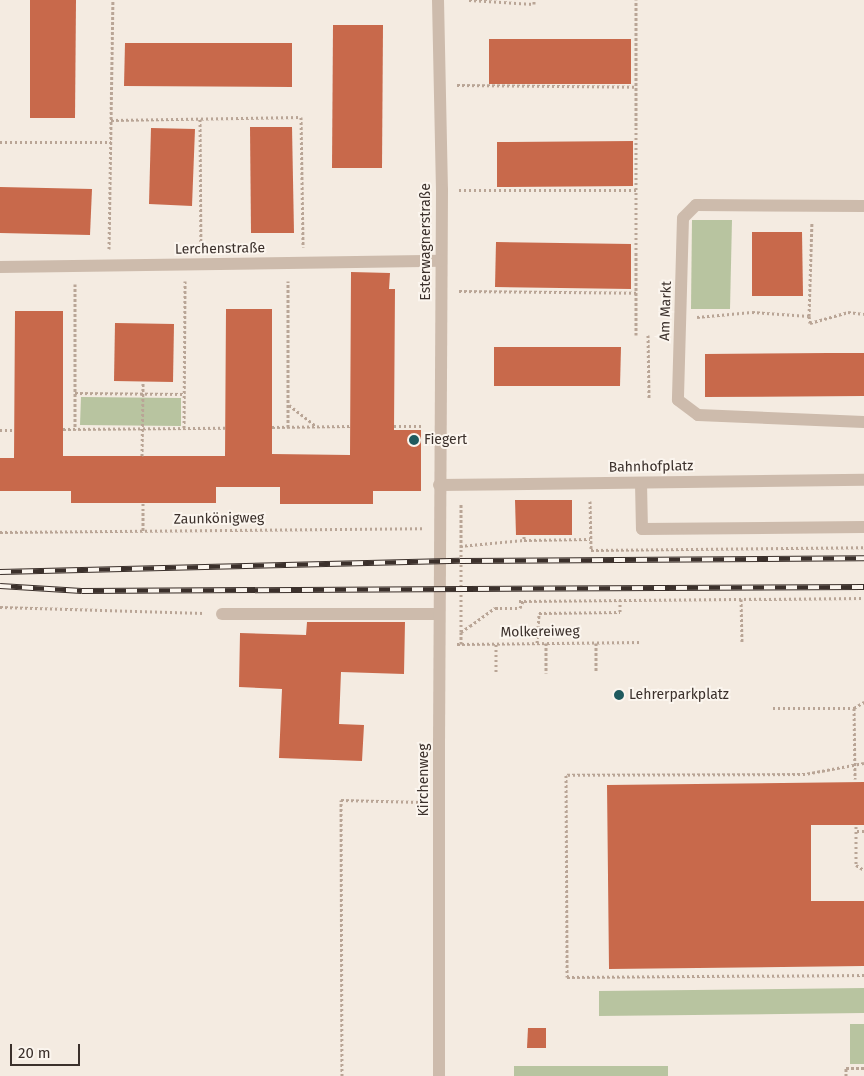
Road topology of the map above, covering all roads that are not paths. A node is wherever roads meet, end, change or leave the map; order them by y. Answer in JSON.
{"nodes":[{"id":1,"x":438,"y":0,"type":"edge"},
{"id":2,"x":864,"y":206,"type":"edge"},
{"id":3,"x":441,"y":261,"type":"junction"},
{"id":4,"x":0,"y":267,"type":"edge"},
{"id":5,"x":864,"y":422,"type":"edge"},
{"id":6,"x":864,"y":480,"type":"edge"},
{"id":7,"x":642,"y":482,"type":"junction"},
{"id":8,"x":439,"y":485,"type":"junction"},
{"id":9,"x":864,"y":527,"type":"edge"},
{"id":10,"x":222,"y":614,"type":"road end"},
{"id":11,"x":438,"y":614,"type":"junction"},
{"id":12,"x":439,"y":1076,"type":"edge"}],
"edges":[{"from":1,"to":3,"type":"street","name":"Esterwagnerstraße"},
{"from":2,"to":5,"type":"street","name":"Am Markt"},
{"from":3,"to":4,"type":"street","name":"Lerchenstraße"},
{"from":3,"to":8,"type":"street","name":"Esterwagnerstraße"},
{"from":6,"to":7,"type":"street","name":"Bahnhofplatz"},
{"from":7,"to":8,"type":"street","name":"Bahnhofplatz"},
{"from":7,"to":9,"type":"street"},
{"from":8,"to":11,"type":"street","name":"Kirchenweg"},
{"from":10,"to":11,"type":"street"},
{"from":11,"to":12,"type":"street","name":"Kirchenweg"}]}
